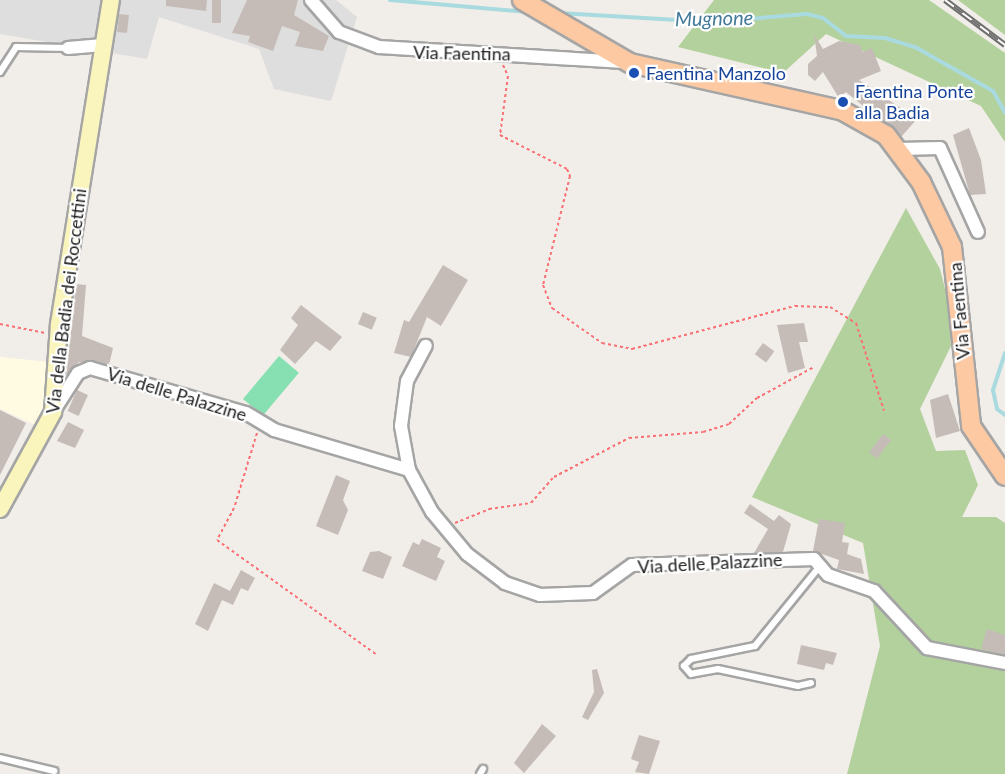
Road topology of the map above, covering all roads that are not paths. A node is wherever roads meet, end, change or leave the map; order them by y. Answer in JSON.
{"nodes":[{"id":1,"x":111,"y":0,"type":"edge"},
{"id":2,"x":311,"y":0,"type":"edge"},
{"id":3,"x":522,"y":0,"type":"edge"},
{"id":4,"x":102,"y":45,"type":"junction"},
{"id":5,"x":68,"y":48,"type":"joint"},
{"id":6,"x":630,"y":63,"type":"junction"},
{"id":7,"x":0,"y":72,"type":"edge"},
{"id":8,"x":899,"y":149,"type":"junction"},
{"id":9,"x":978,"y":232,"type":"dead end"},
{"id":10,"x":426,"y":346,"type":"dead end"},
{"id":11,"x":53,"y":412,"type":"junction"},
{"id":12,"x":409,"y":470,"type":"junction"},
{"id":13,"x":1005,"y":476,"type":"edge"},
{"id":14,"x":0,"y":509,"type":"edge"},
{"id":15,"x":820,"y":567,"type":"junction"},
{"id":16,"x":1005,"y":663,"type":"edge"},
{"id":17,"x":811,"y":683,"type":"dead end"},
{"id":18,"x":0,"y":758,"type":"edge"},
{"id":19,"x":54,"y":771,"type":"dead end"}],
"edges":[{"from":1,"to":4,"type":"street","name":"Via della Badia dei Roccettini"},
{"from":2,"to":6,"type":"street","name":"Via Faentina"},
{"from":3,"to":6,"type":"main road","name":"Via Faentina"},
{"from":4,"to":5,"type":"street"},
{"from":4,"to":11,"type":"street","name":"Via della Badia dei Roccettini"},
{"from":5,"to":7,"type":"lane"},
{"from":6,"to":8,"type":"main road","name":"Via Faentina"},
{"from":8,"to":9,"type":"street"},
{"from":8,"to":13,"type":"main road","name":"Via Faentina"},
{"from":10,"to":12,"type":"street"},
{"from":11,"to":12,"type":"street","name":"Via delle Palazzine"},
{"from":11,"to":14,"type":"street","name":"Via della Badia dei Roccettini"},
{"from":12,"to":15,"type":"street","name":"Via delle Palazzine"},
{"from":15,"to":16,"type":"street","name":"Via delle Palazzine"},
{"from":15,"to":17,"type":"lane"},
{"from":18,"to":19,"type":"lane"}]}
